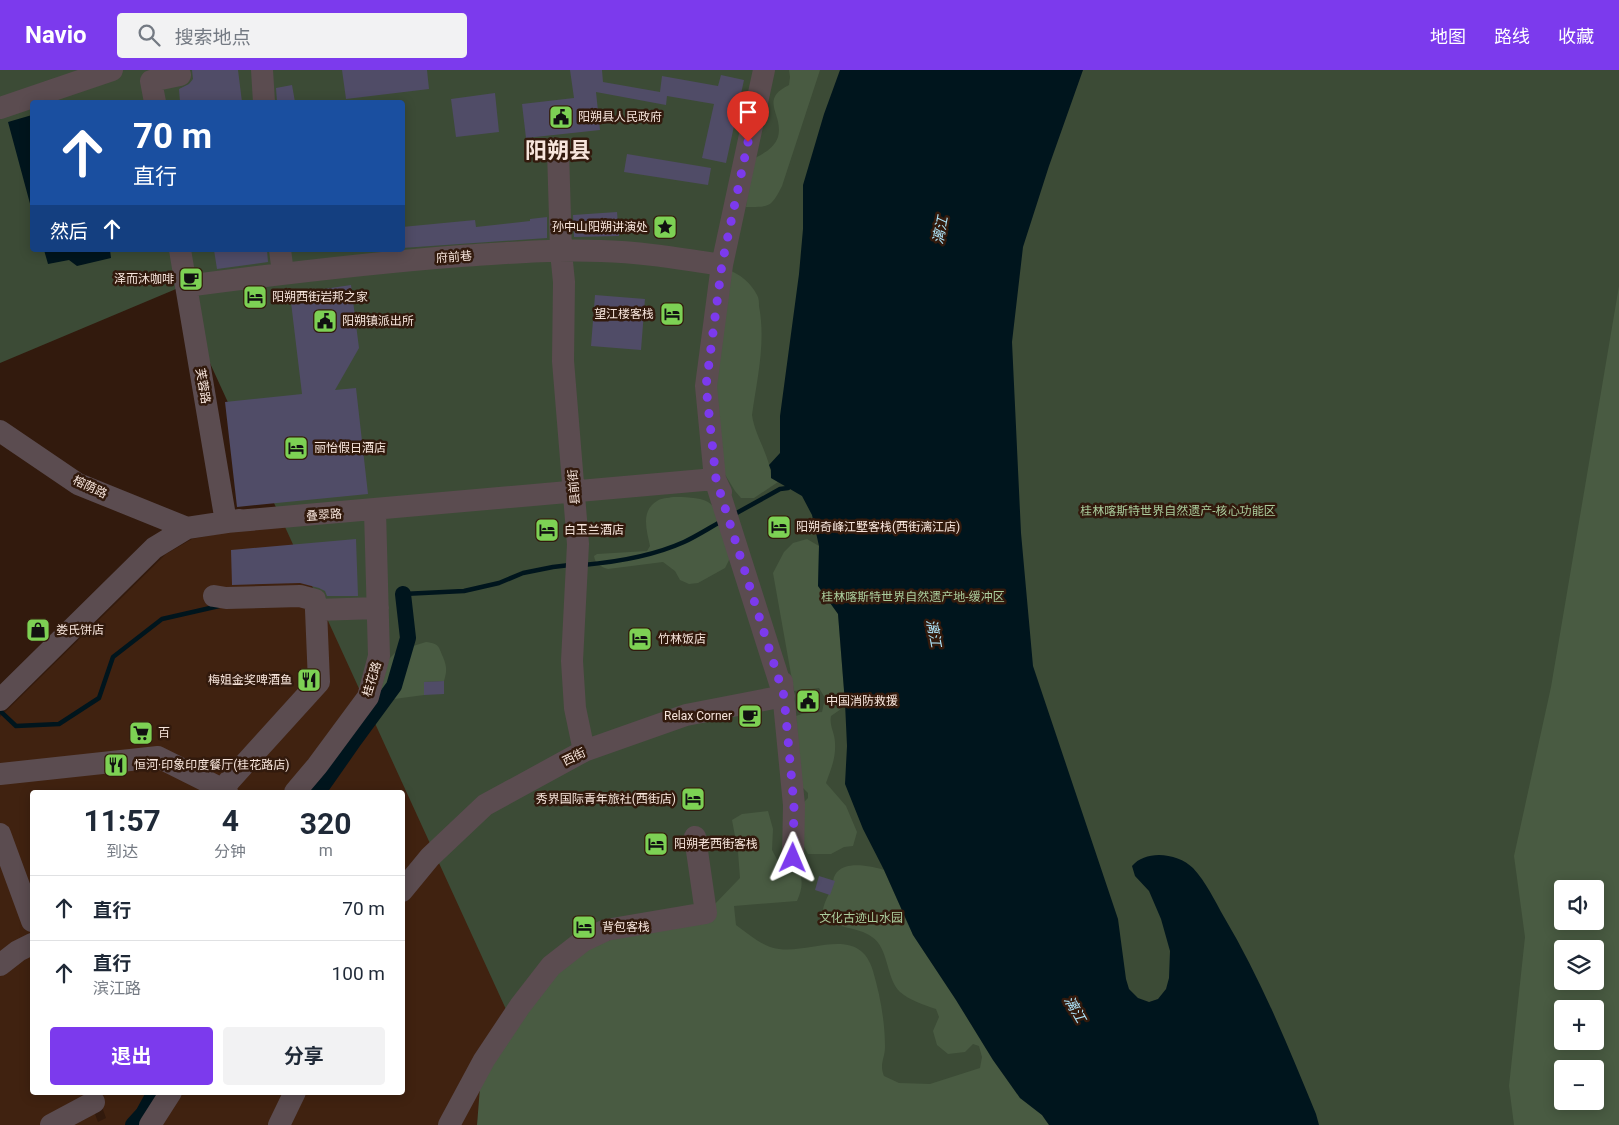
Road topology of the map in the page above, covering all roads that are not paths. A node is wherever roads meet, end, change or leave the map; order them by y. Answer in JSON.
{"nodes":[{"id":1,"x":112,"y":70,"type":"edge"},
{"id":2,"x":262,"y":70,"type":"edge"},
{"id":3,"x":764,"y":70,"type":"edge"},
{"id":4,"x":180,"y":75,"type":"dead end"},
{"id":5,"x":152,"y":84,"type":"edge"},
{"id":6,"x":264,"y":100,"type":"edge"},
{"id":7,"x":0,"y":108,"type":"edge"},
{"id":8,"x":558,"y":150,"type":"dead end"},
{"id":9,"x":180,"y":252,"type":"edge"},
{"id":10,"x":180,"y":252,"type":"edge"},
{"id":11,"x":280,"y":252,"type":"edge"},
{"id":12,"x":561,"y":252,"type":"junction"},
{"id":13,"x":722,"y":264,"type":"junction"},
{"id":14,"x":283,"y":273,"type":"junction"},
{"id":15,"x":186,"y":286,"type":"junction"},
{"id":16,"x":0,"y":431,"type":"edge"},
{"id":17,"x":716,"y":479,"type":"junction"},
{"id":18,"x":575,"y":493,"type":"junction"},
{"id":19,"x":375,"y":511,"type":"junction"},
{"id":20,"x":226,"y":522,"type":"junction"},
{"id":21,"x":187,"y":528,"type":"junction"},
{"id":22,"x":214,"y":596,"type":"dead end"},
{"id":23,"x":378,"y":605,"type":"junction"},
{"id":24,"x":316,"y":610,"type":"junction"},
{"id":25,"x":784,"y":696,"type":"junction"},
{"id":26,"x":0,"y":700,"type":"edge"},
{"id":27,"x":584,"y":751,"type":"junction"},
{"id":28,"x":0,"y":774,"type":"edge"},
{"id":29,"x":222,"y":790,"type":"edge"},
{"id":30,"x":225,"y":790,"type":"edge"},
{"id":31,"x":297,"y":790,"type":"edge"},
{"id":32,"x":0,"y":834,"type":"edge"},
{"id":33,"x":695,"y":837,"type":"dead end"},
{"id":34,"x":793,"y":858,"type":"dead end"},
{"id":35,"x":405,"y":887,"type":"edge"},
{"id":36,"x":30,"y":916,"type":"edge"},
{"id":37,"x":30,"y":945,"type":"edge"},
{"id":38,"x":0,"y":965,"type":"edge"},
{"id":39,"x":169,"y":1095,"type":"edge"},
{"id":40,"x":294,"y":1095,"type":"edge"},
{"id":41,"x":95,"y":1105,"type":"edge"},
{"id":42,"x":51,"y":1125,"type":"edge"},
{"id":43,"x":150,"y":1125,"type":"edge"},
{"id":44,"x":279,"y":1125,"type":"edge"},
{"id":45,"x":449,"y":1125,"type":"edge"}],
"edges":[{"from":1,"to":7,"type":"street"},
{"from":2,"to":6,"type":"street"},
{"from":3,"to":13,"type":"street"},
{"from":4,"to":5,"type":"street"},
{"from":8,"to":12,"type":"street","name":"县前街"},
{"from":9,"to":15,"type":"street","name":"芙蓉路"},
{"from":10,"to":20,"type":"street"},
{"from":11,"to":14,"type":"street"},
{"from":12,"to":13,"type":"street","name":"府前巷"},
{"from":12,"to":14,"type":"street","name":"府前巷"},
{"from":12,"to":18,"type":"street","name":"县前街"},
{"from":13,"to":17,"type":"street"},
{"from":14,"to":15,"type":"street","name":"府前巷"},
{"from":15,"to":20,"type":"street","name":"芙蓉路"},
{"from":16,"to":21,"type":"street","name":"榕荫路"},
{"from":17,"to":18,"type":"street","name":"叠翠路"},
{"from":17,"to":20,"type":"street"},
{"from":17,"to":25,"type":"street"},
{"from":17,"to":25,"type":"street"},
{"from":18,"to":19,"type":"street","name":"叠翠路"},
{"from":18,"to":27,"type":"street","name":"县前街"},
{"from":19,"to":20,"type":"street","name":"叠翠路"},
{"from":19,"to":23,"type":"street","name":"桂花路"},
{"from":20,"to":21,"type":"street","name":"叠翠路"},
{"from":21,"to":26,"type":"street","name":"叠翠路"},
{"from":22,"to":24,"type":"street"},
{"from":23,"to":24,"type":"street"},
{"from":23,"to":31,"type":"street","name":"桂花路"},
{"from":24,"to":30,"type":"street"},
{"from":25,"to":27,"type":"street","name":"西街"},
{"from":25,"to":34,"type":"street"},
{"from":27,"to":35,"type":"street","name":"西街"},
{"from":28,"to":29,"type":"street"},
{"from":32,"to":36,"type":"street"},
{"from":33,"to":45,"type":"street"},
{"from":37,"to":38,"type":"street"},
{"from":39,"to":43,"type":"street"},
{"from":40,"to":44,"type":"street"},
{"from":41,"to":42,"type":"street"}]}
